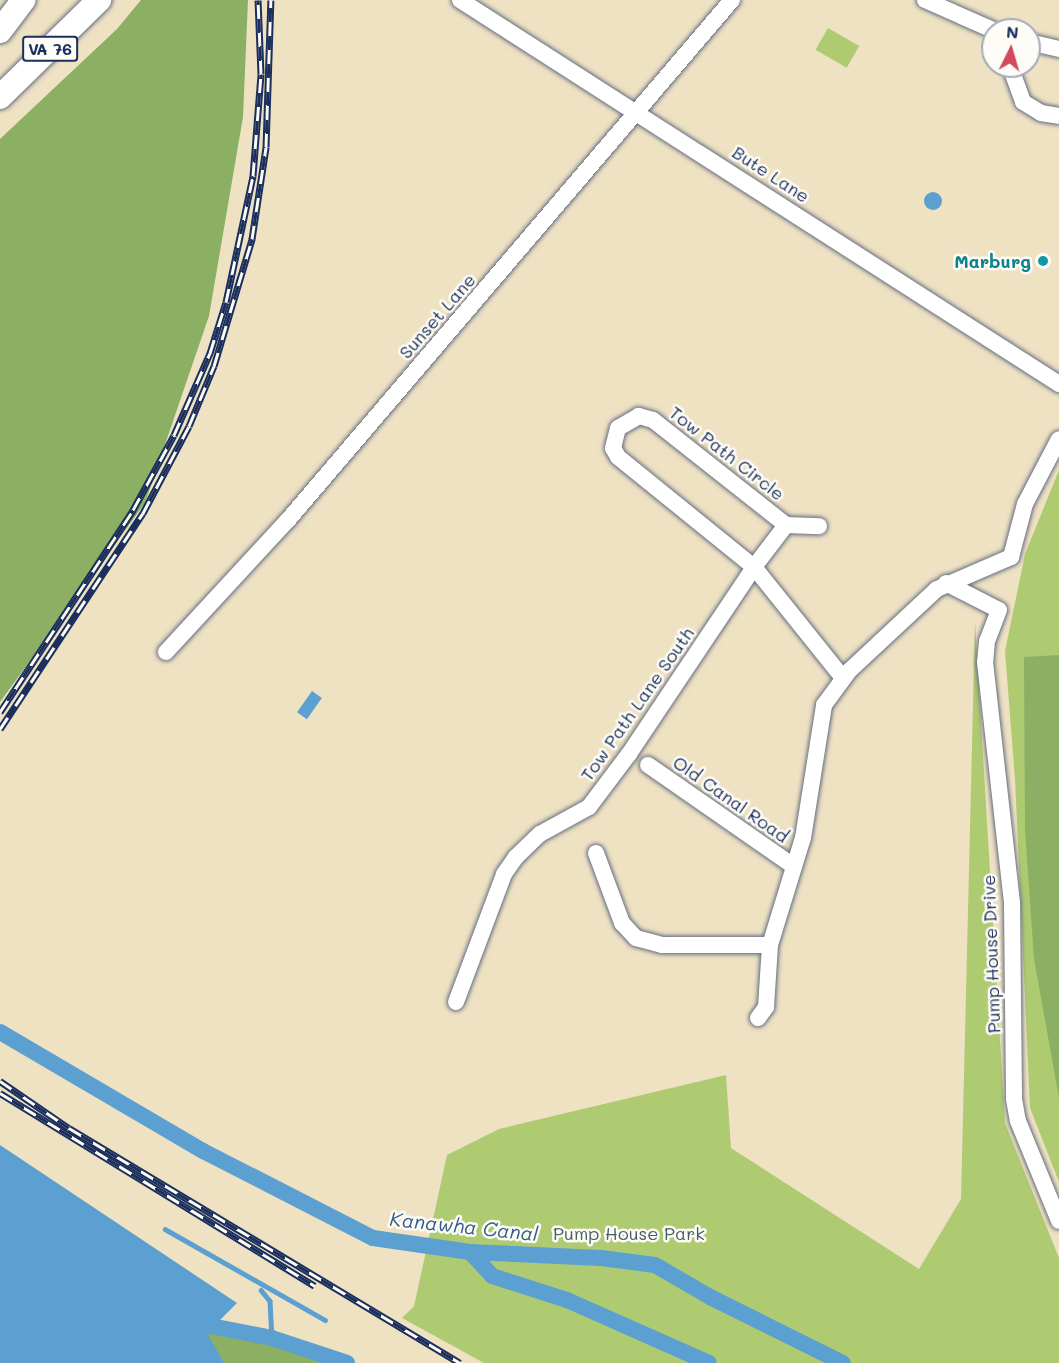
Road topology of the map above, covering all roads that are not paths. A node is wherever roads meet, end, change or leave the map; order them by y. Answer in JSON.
{"nodes":[{"id":1,"x":23,"y":0,"type":"edge"},
{"id":2,"x":99,"y":0,"type":"edge"},
{"id":3,"x":460,"y":0,"type":"edge"},
{"id":4,"x":732,"y":0,"type":"edge"},
{"id":5,"x":924,"y":0,"type":"edge"},
{"id":6,"x":981,"y":25,"type":"edge"},
{"id":7,"x":0,"y":31,"type":"edge"},
{"id":8,"x":1041,"y":45,"type":"edge"},
{"id":9,"x":1059,"y":49,"type":"edge"},
{"id":10,"x":1014,"y":78,"type":"edge"},
{"id":11,"x":0,"y":97,"type":"edge"},
{"id":12,"x":638,"y":112,"type":"junction"},
{"id":13,"x":1059,"y":116,"type":"edge"},
{"id":14,"x":1059,"y":384,"type":"edge"},
{"id":15,"x":1059,"y":439,"type":"edge"},
{"id":16,"x":786,"y":525,"type":"junction"},
{"id":17,"x":819,"y":526,"type":"dead end"},
{"id":18,"x":754,"y":567,"type":"junction"},
{"id":19,"x":946,"y":583,"type":"junction"},
{"id":20,"x":166,"y":652,"type":"dead end"},
{"id":21,"x":843,"y":678,"type":"junction"},
{"id":22,"x":648,"y":765,"type":"dead end"},
{"id":23,"x":596,"y":853,"type":"dead end"},
{"id":24,"x":792,"y":865,"type":"junction"},
{"id":25,"x":770,"y":945,"type":"junction"},
{"id":26,"x":456,"y":1002,"type":"dead end"},
{"id":27,"x":758,"y":1018,"type":"dead end"},
{"id":28,"x":1059,"y":1221,"type":"edge"}],
"edges":[{"from":1,"to":7,"type":"highway"},
{"from":2,"to":11,"type":"highway","number":"VA 76"},
{"from":3,"to":12,"type":"street","name":"Bute Lane"},
{"from":4,"to":12,"type":"street","name":"Sunset Lane"},
{"from":5,"to":6,"type":"street"},
{"from":8,"to":9,"type":"street"},
{"from":10,"to":13,"type":"street"},
{"from":12,"to":14,"type":"street","name":"Bute Lane"},
{"from":12,"to":20,"type":"street","name":"Sunset Lane"},
{"from":15,"to":19,"type":"street"},
{"from":16,"to":17,"type":"street"},
{"from":16,"to":18,"type":"street","name":"Tow Path Circle"},
{"from":16,"to":18,"type":"street","name":"Tow Path Circle"},
{"from":18,"to":21,"type":"street"},
{"from":18,"to":26,"type":"street","name":"Tow Path Lane South"},
{"from":19,"to":21,"type":"street"},
{"from":19,"to":28,"type":"street","name":"Pump House Drive"},
{"from":21,"to":24,"type":"street"},
{"from":22,"to":24,"type":"street","name":"Old Canal Road"},
{"from":23,"to":25,"type":"street"},
{"from":24,"to":25,"type":"street"},
{"from":25,"to":27,"type":"street"}]}
